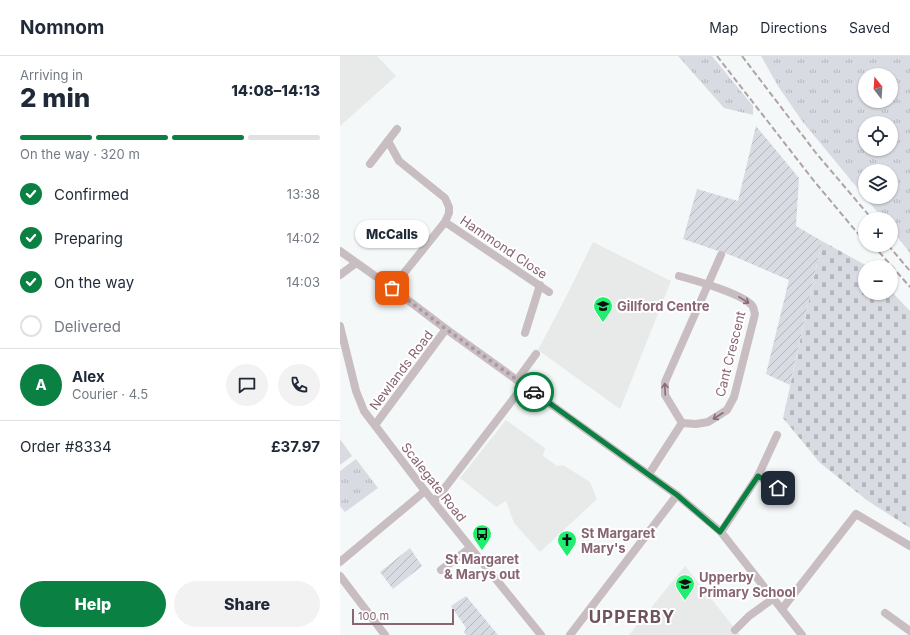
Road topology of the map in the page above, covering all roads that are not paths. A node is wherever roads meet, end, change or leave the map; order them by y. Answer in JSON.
{"nodes":[{"id":1,"x":397,"y":130,"type":"dead end"},
{"id":2,"x":388,"y":142,"type":"junction"},
{"id":3,"x":370,"y":164,"type":"dead end"},
{"id":4,"x":445,"y":222,"type":"junction"},
{"id":5,"x":340,"y":250,"type":"edge"},
{"id":6,"x":721,"y":255,"type":"dead end"},
{"id":7,"x":356,"y":263,"type":"junction"},
{"id":8,"x":340,"y":275,"type":"edge"},
{"id":9,"x":680,"y":276,"type":"dead end"},
{"id":10,"x":708,"y":285,"type":"junction"},
{"id":11,"x":540,"y":286,"type":"junction"},
{"id":12,"x":392,"y":288,"type":"junction"},
{"id":13,"x":549,"y":292,"type":"dead end"},
{"id":14,"x":340,"y":326,"type":"edge"},
{"id":15,"x":446,"y":329,"type":"junction"},
{"id":16,"x":525,"y":333,"type":"dead end"},
{"id":17,"x":536,"y":354,"type":"dead end"},
{"id":18,"x":517,"y":380,"type":"junction"},
{"id":19,"x":524,"y":385,"type":"junction"},
{"id":20,"x":682,"y":423,"type":"junction"},
{"id":21,"x":374,"y":425,"type":"junction"},
{"id":22,"x":777,"y":435,"type":"dead end"},
{"id":23,"x":649,"y":474,"type":"junction"},
{"id":24,"x":758,"y":476,"type":"junction"},
{"id":25,"x":425,"y":491,"type":"junction"},
{"id":26,"x":788,"y":494,"type":"dead end"},
{"id":27,"x":677,"y":495,"type":"junction"},
{"id":28,"x":434,"y":502,"type":"junction"},
{"id":29,"x":720,"y":532,"type":"junction"},
{"id":30,"x":910,"y":546,"type":"edge"},
{"id":31,"x":470,"y":548,"type":"junction"},
{"id":32,"x":340,"y":562,"type":"edge"},
{"id":33,"x":441,"y":570,"type":"dead end"},
{"id":34,"x":340,"y":576,"type":"edge"},
{"id":35,"x":774,"y":598,"type":"junction"},
{"id":36,"x":782,"y":609,"type":"junction"},
{"id":37,"x":885,"y":613,"type":"dead end"},
{"id":38,"x":735,"y":630,"type":"dead end"},
{"id":39,"x":910,"y":631,"type":"edge"},
{"id":40,"x":385,"y":635,"type":"edge"},
{"id":41,"x":541,"y":635,"type":"edge"},
{"id":42,"x":570,"y":635,"type":"edge"},
{"id":43,"x":802,"y":635,"type":"edge"}],
"edges":[{"from":1,"to":2,"type":"street"},
{"from":2,"to":3,"type":"street"},
{"from":2,"to":4,"type":"street"},
{"from":4,"to":11,"type":"street","name":"Hammond Close"},
{"from":4,"to":12,"type":"street"},
{"from":5,"to":7,"type":"street"},
{"from":6,"to":10,"type":"street"},
{"from":7,"to":8,"type":"street"},
{"from":7,"to":12,"type":"street"},
{"from":9,"to":10,"type":"street","name":"Cant Crescent"},
{"from":20,"to":10,"type":"street","one_way":true},
{"from":10,"to":20,"type":"street","name":"Cant Crescent","one_way":true},
{"from":11,"to":13,"type":"street","name":"Hammond Close"},
{"from":11,"to":16,"type":"street"},
{"from":12,"to":15,"type":"street"},
{"from":14,"to":21,"type":"street","name":"Scalegate Road"},
{"from":15,"to":18,"type":"street"},
{"from":15,"to":21,"type":"street","name":"Newlands Road"},
{"from":17,"to":18,"type":"street"},
{"from":18,"to":19,"type":"street"},
{"from":19,"to":23,"type":"street"},
{"from":19,"to":28,"type":"street"},
{"from":20,"to":23,"type":"street"},
{"from":21,"to":25,"type":"street","name":"Scalegate Road"},
{"from":22,"to":24,"type":"street"},
{"from":23,"to":27,"type":"street"},
{"from":24,"to":26,"type":"street"},
{"from":24,"to":29,"type":"street"},
{"from":25,"to":28,"type":"street","name":"Scalegate Road"},
{"from":25,"to":32,"type":"street"},
{"from":27,"to":29,"type":"street"},
{"from":27,"to":42,"type":"street"},
{"from":28,"to":31,"type":"street","name":"Scalegate Road"},
{"from":29,"to":35,"type":"street"},
{"from":30,"to":36,"type":"street"},
{"from":31,"to":33,"type":"street"},
{"from":31,"to":41,"type":"street","name":"Scalegate Road"},
{"from":34,"to":40,"type":"street"},
{"from":35,"to":36,"type":"street"},
{"from":35,"to":38,"type":"street"},
{"from":36,"to":43,"type":"street"},
{"from":37,"to":39,"type":"street"}]}
